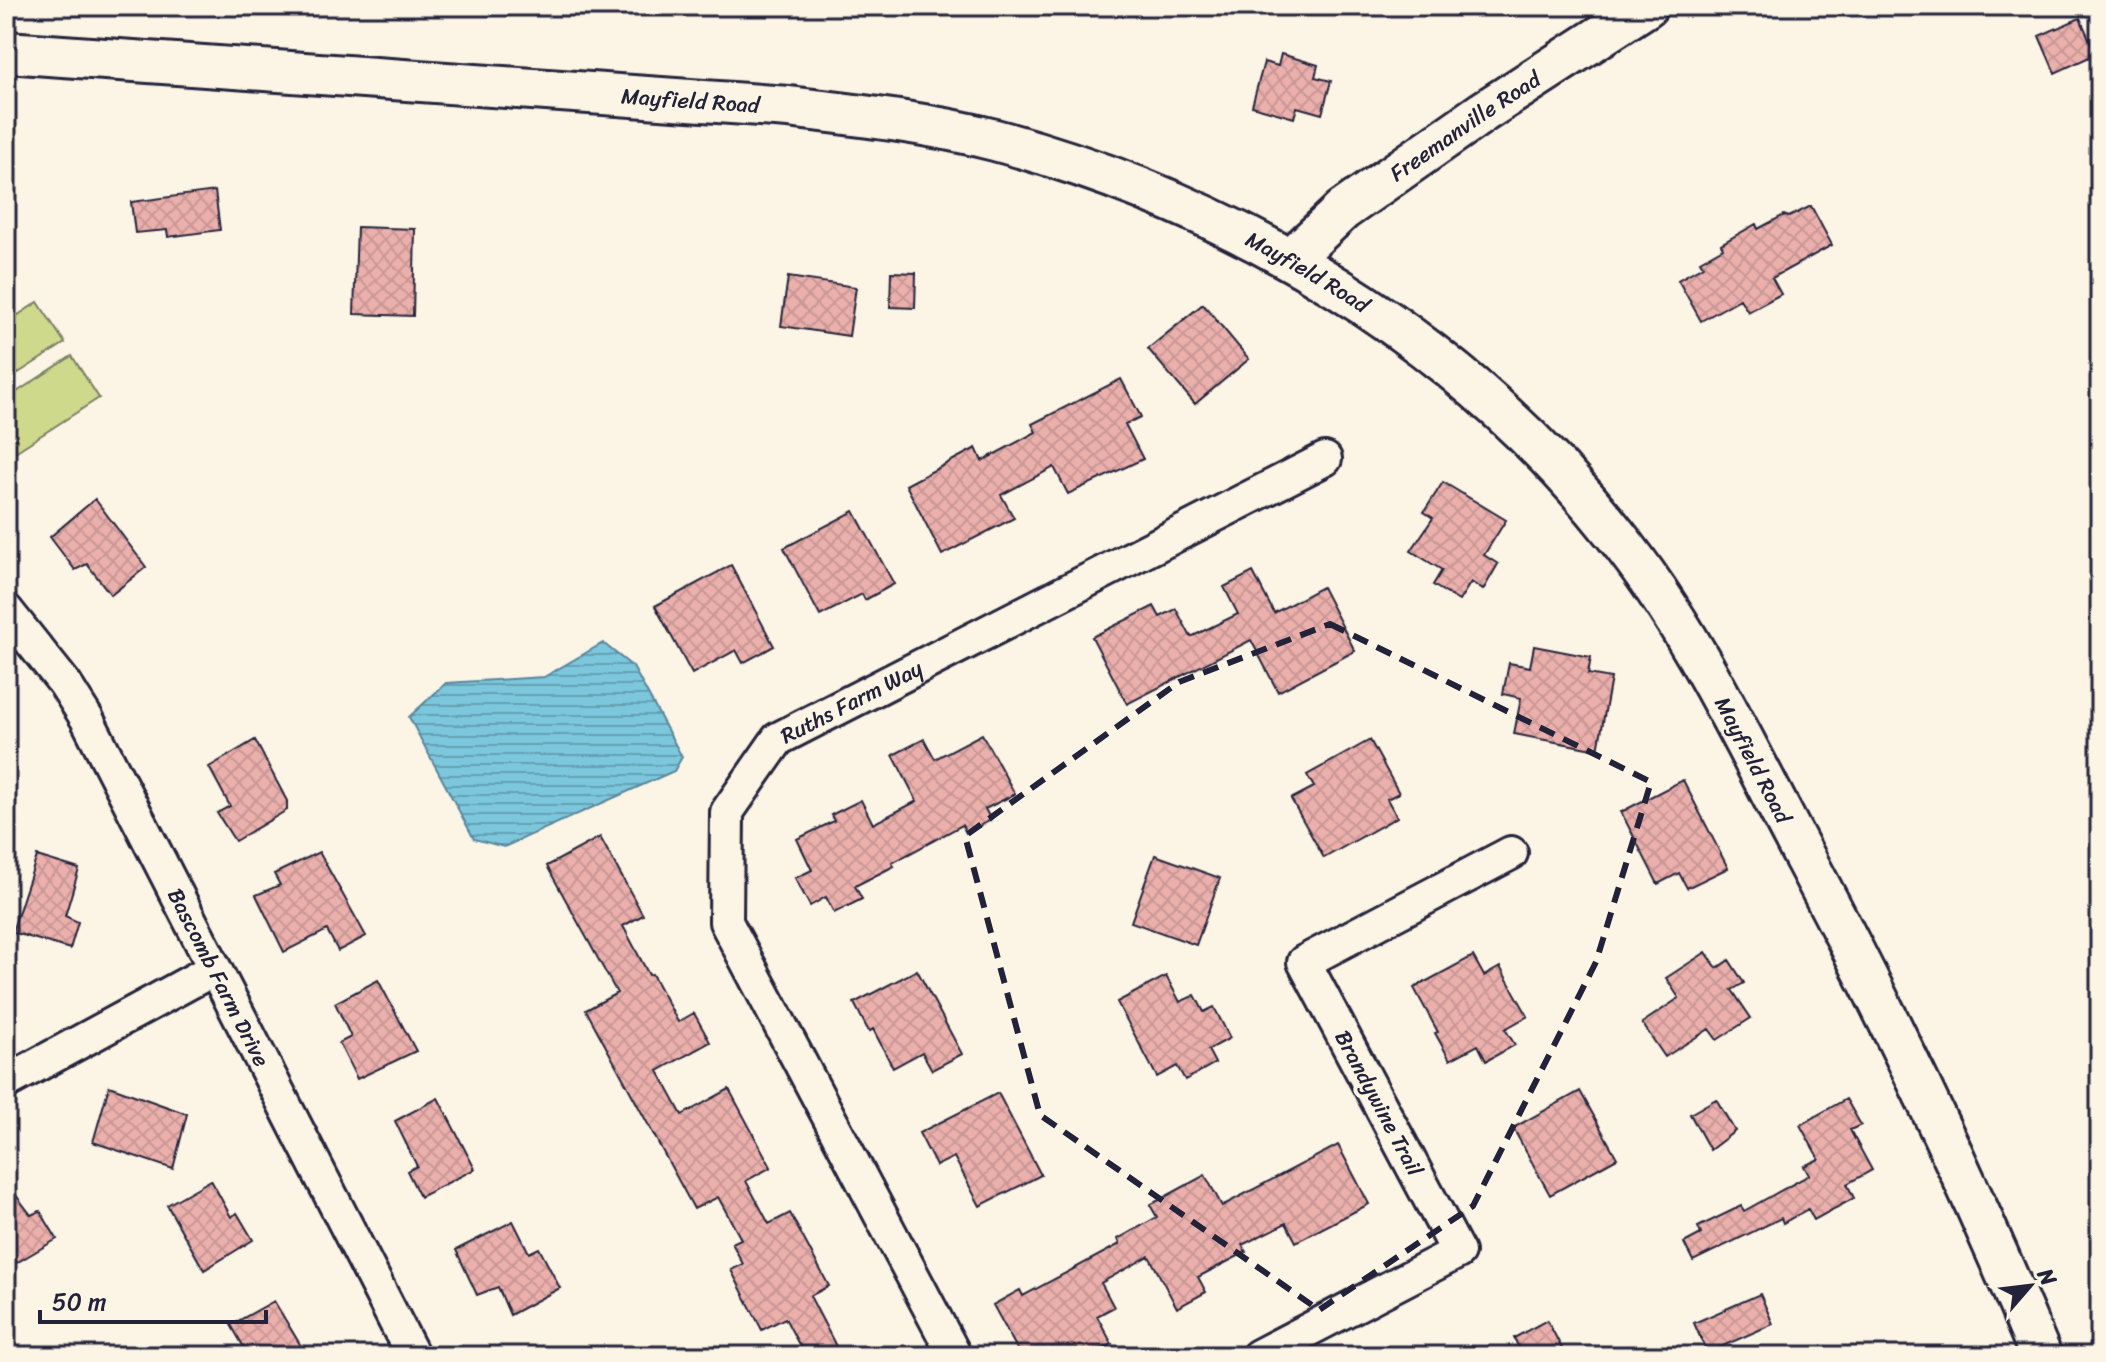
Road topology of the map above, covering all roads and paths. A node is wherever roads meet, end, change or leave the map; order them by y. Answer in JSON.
{"nodes":[{"id":1,"x":1647,"y":6,"type":"edge"},
{"id":2,"x":6,"y":52,"type":"edge"},
{"id":3,"x":1292,"y":258,"type":"junction"},
{"id":4,"x":1325,"y":459,"type":"dead end"},
{"id":5,"x":6,"y":610,"type":"edge"},
{"id":6,"x":1511,"y":853,"type":"dead end"},
{"id":7,"x":214,"y":969,"type":"junction"},
{"id":8,"x":6,"y":1082,"type":"edge"},
{"id":9,"x":413,"y":1356,"type":"edge"},
{"id":10,"x":955,"y":1356,"type":"edge"},
{"id":11,"x":1258,"y":1356,"type":"edge"},
{"id":12,"x":2041,"y":1356,"type":"edge"}],
"edges":[{"from":1,"to":3,"type":"street","name":"Freemanville Road"},
{"from":2,"to":3,"type":"street","name":"Mayfield Road"},
{"from":3,"to":12,"type":"street","name":"Mayfield Road"},
{"from":4,"to":10,"type":"street","name":"Ruths Farm Way"},
{"from":5,"to":7,"type":"street","name":"Bascomb Farm Drive"},
{"from":6,"to":11,"type":"street","name":"Brandywine Trail"},
{"from":7,"to":8,"type":"street"},
{"from":7,"to":9,"type":"street","name":"Bascomb Farm Drive"}]}
